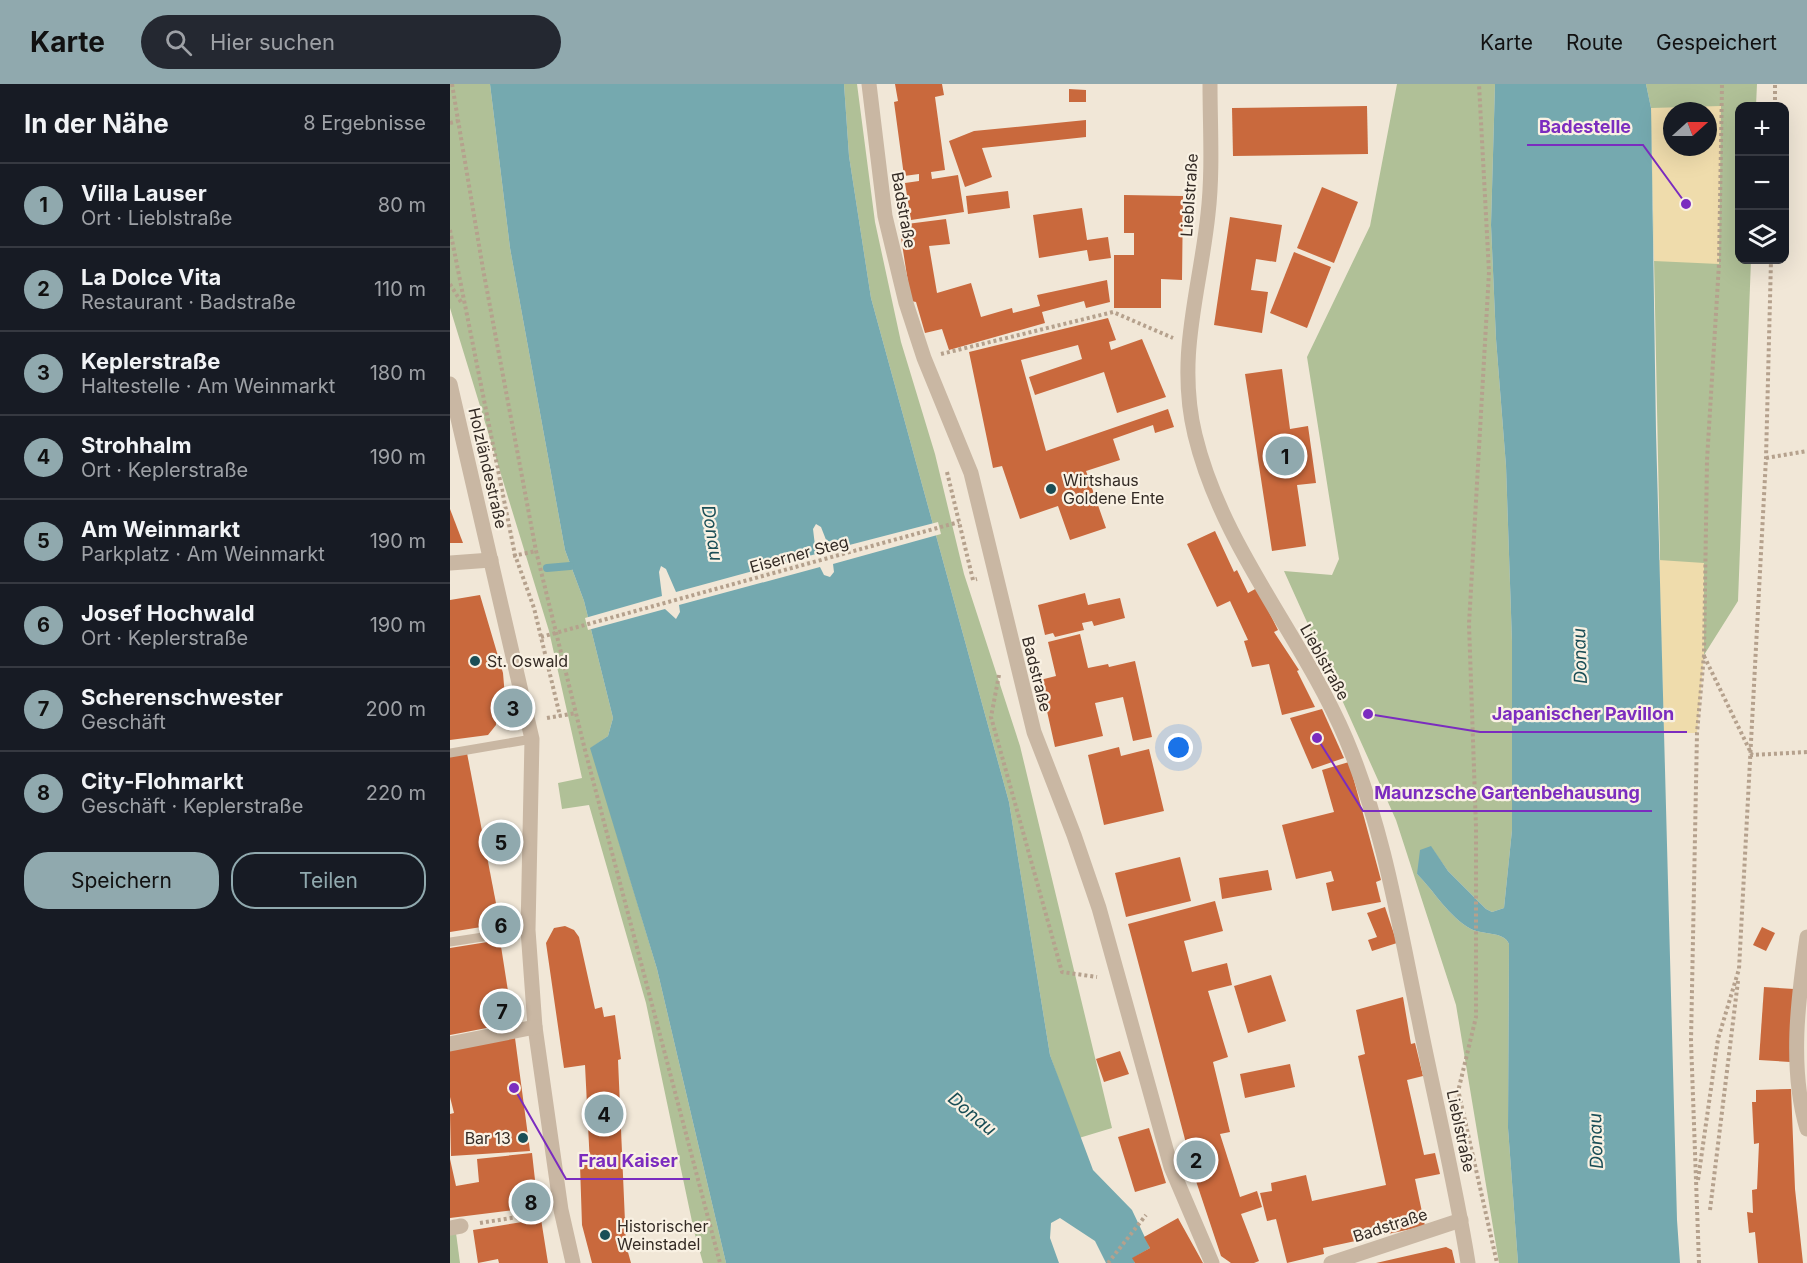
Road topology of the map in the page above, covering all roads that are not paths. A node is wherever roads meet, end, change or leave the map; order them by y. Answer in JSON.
{"nodes":[{"id":1,"x":869,"y":84,"type":"edge"},
{"id":2,"x":1210,"y":84,"type":"edge"},
{"id":3,"x":450,"y":384,"type":"edge"},
{"id":4,"x":453,"y":411,"type":"edge"},
{"id":5,"x":491,"y":560,"type":"junction"},
{"id":6,"x":450,"y":563,"type":"edge"},
{"id":7,"x":532,"y":739,"type":"junction"},
{"id":8,"x":450,"y":753,"type":"edge"},
{"id":9,"x":528,"y":930,"type":"junction"},
{"id":10,"x":1807,"y":937,"type":"edge"},
{"id":11,"x":450,"y":942,"type":"edge"},
{"id":12,"x":535,"y":1027,"type":"junction"},
{"id":13,"x":450,"y":1044,"type":"edge"},
{"id":14,"x":1804,"y":1109,"type":"edge"},
{"id":15,"x":1807,"y":1129,"type":"edge"},
{"id":16,"x":1461,"y":1220,"type":"junction"},
{"id":17,"x":1337,"y":1262,"type":"edge"},
{"id":18,"x":573,"y":1263,"type":"edge"},
{"id":19,"x":1212,"y":1263,"type":"edge"},
{"id":20,"x":1468,"y":1263,"type":"edge"}],
"edges":[{"from":1,"to":19,"type":"street","name":"Badstraße"},
{"from":2,"to":16,"type":"street","name":"Lieblstraße"},
{"from":3,"to":4,"type":"street","name":"Holzländestraße"},
{"from":4,"to":5,"type":"street","name":"Holzländestraße"},
{"from":5,"to":6,"type":"street"},
{"from":5,"to":7,"type":"street","name":"Holzländestraße"},
{"from":7,"to":8,"type":"lane"},
{"from":7,"to":9,"type":"street","name":"Holzländestraße"},
{"from":9,"to":11,"type":"lane"},
{"from":9,"to":12,"type":"street","name":"Holzländestraße"},
{"from":10,"to":14,"type":"street"},
{"from":12,"to":13,"type":"street"},
{"from":12,"to":18,"type":"street","name":"Holzländestraße"},
{"from":14,"to":15,"type":"street"},
{"from":16,"to":17,"type":"street","name":"Badstraße"},
{"from":16,"to":20,"type":"street","name":"Lieblstraße"}]}
